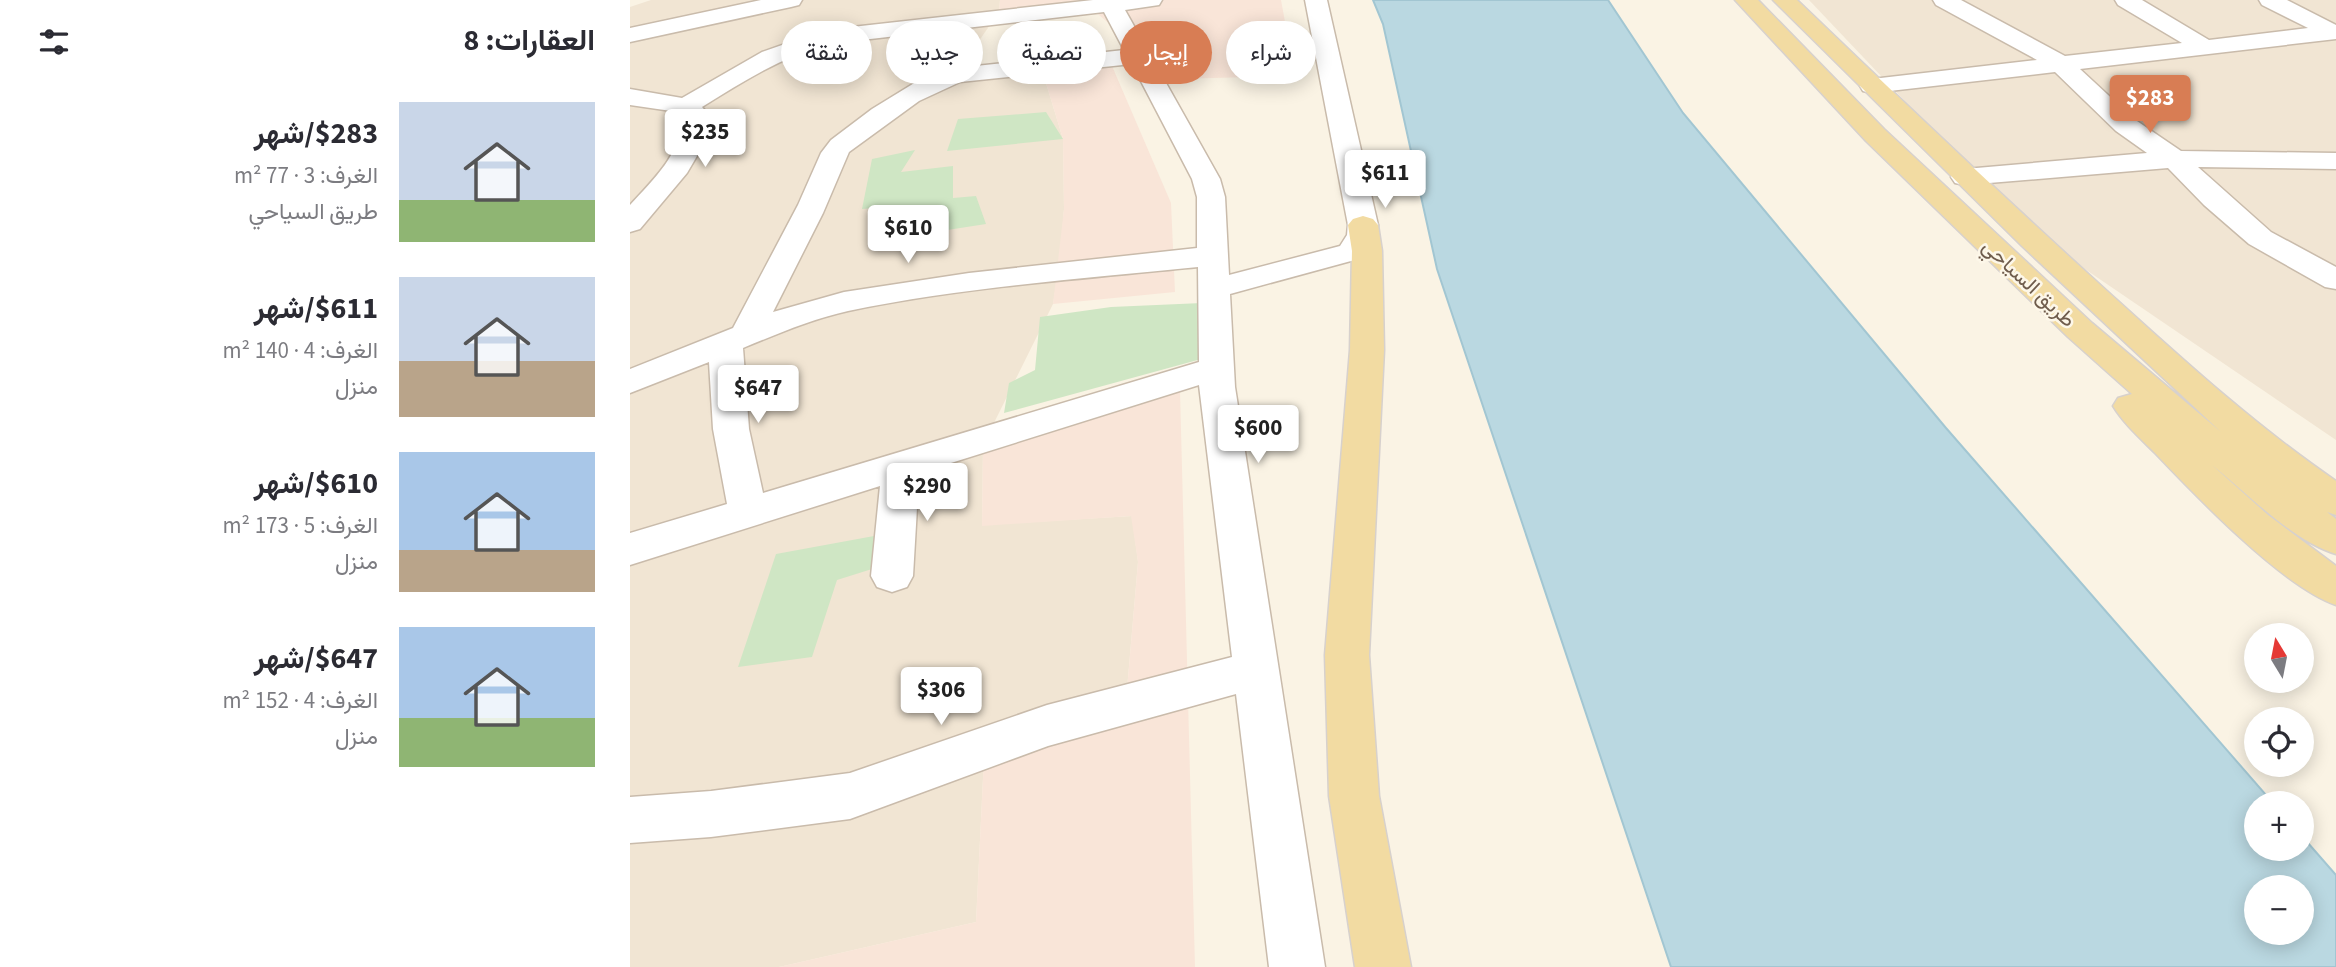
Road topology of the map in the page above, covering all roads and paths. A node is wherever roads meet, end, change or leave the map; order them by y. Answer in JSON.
{"nodes":[{"id":1,"x":1151,"y":0,"type":"edge"},
{"id":2,"x":1317,"y":0,"type":"edge"},
{"id":3,"x":1746,"y":0,"type":"edge"},
{"id":4,"x":1784,"y":0,"type":"edge"},
{"id":5,"x":1944,"y":0,"type":"edge"},
{"id":6,"x":2126,"y":0,"type":"edge"},
{"id":7,"x":2270,"y":0,"type":"edge"},
{"id":8,"x":777,"y":1,"type":"edge"},
{"id":9,"x":1110,"y":2,"type":"edge"},
{"id":10,"x":1120,"y":21,"type":"edge"},
{"id":11,"x":2334,"y":32,"type":"edge"},
{"id":12,"x":630,"y":35,"type":"edge"},
{"id":13,"x":2216,"y":46,"type":"junction"},
{"id":14,"x":2322,"y":55,"type":"dead end"},
{"id":15,"x":1120,"y":58,"type":"edge"},
{"id":16,"x":2060,"y":64,"type":"junction"},
{"id":17,"x":1154,"y":84,"type":"edge"},
{"id":18,"x":1872,"y":86,"type":"junction"},
{"id":19,"x":1832,"y":89,"type":"junction"},
{"id":20,"x":630,"y":97,"type":"edge"},
{"id":21,"x":686,"y":106,"type":"junction"},
{"id":22,"x":1875,"y":135,"type":"junction"},
{"id":23,"x":2173,"y":158,"type":"junction"},
{"id":24,"x":2336,"y":161,"type":"edge"},
{"id":25,"x":1965,"y":177,"type":"junction"},
{"id":26,"x":630,"y":223,"type":"edge"},
{"id":27,"x":1363,"y":225,"type":"junction"},
{"id":28,"x":1214,"y":272,"type":"junction"},
{"id":29,"x":2336,"y":280,"type":"edge"},
{"id":30,"x":736,"y":338,"type":"junction"},
{"id":31,"x":1217,"y":368,"type":"junction"},
{"id":32,"x":630,"y":382,"type":"edge"},
{"id":33,"x":901,"y":465,"type":"junction"},
{"id":34,"x":2336,"y":500,"type":"edge"},
{"id":35,"x":749,"y":513,"type":"junction"},
{"id":36,"x":2336,"y":539,"type":"edge"},
{"id":37,"x":630,"y":549,"type":"edge"},
{"id":38,"x":892,"y":576,"type":"dead end"},
{"id":39,"x":2336,"y":588,"type":"edge"},
{"id":40,"x":1257,"y":669,"type":"junction"},
{"id":41,"x":630,"y":820,"type":"edge"},
{"id":42,"x":1297,"y":967,"type":"edge"},
{"id":43,"x":1383,"y":967,"type":"edge"}],
"edges":[{"from":1,"to":9,"type":"street"},
{"from":2,"to":27,"type":"street"},
{"from":3,"to":19,"type":"main road","name":"طريق السياحي"},
{"from":4,"to":18,"type":"main road","name":"طريق السياحي"},
{"from":5,"to":16,"type":"street"},
{"from":6,"to":13,"type":"street"},
{"from":7,"to":11,"type":"street"},
{"from":8,"to":12,"type":"street"},
{"from":9,"to":10,"type":"street"},
{"from":9,"to":21,"type":"street"},
{"from":11,"to":13,"type":"street"},
{"from":13,"to":14,"type":"street"},
{"from":13,"to":16,"type":"street"},
{"from":15,"to":30,"type":"street"},
{"from":16,"to":18,"type":"street"},
{"from":16,"to":23,"type":"street"},
{"from":17,"to":28,"type":"street"},
{"from":18,"to":19,"type":"main road"},
{"from":18,"to":25,"type":"main road","name":"طريق السياحي"},
{"from":19,"to":22,"type":"main road","name":"طريق السياحي"},
{"from":20,"to":21,"type":"street"},
{"from":21,"to":26,"type":"street"},
{"from":22,"to":36,"type":"main road","name":"طريق السياحي"},
{"from":22,"to":39,"type":"main road"},
{"from":23,"to":24,"type":"street"},
{"from":23,"to":25,"type":"street"},
{"from":23,"to":29,"type":"street"},
{"from":25,"to":34,"type":"main road","name":"طريق السياحي"},
{"from":27,"to":28,"type":"street"},
{"from":27,"to":43,"type":"main road"},
{"from":28,"to":30,"type":"street"},
{"from":28,"to":31,"type":"street"},
{"from":30,"to":32,"type":"street"},
{"from":30,"to":35,"type":"street"},
{"from":31,"to":33,"type":"street"},
{"from":31,"to":40,"type":"street"},
{"from":33,"to":35,"type":"street"},
{"from":33,"to":38,"type":"street"},
{"from":35,"to":37,"type":"street"},
{"from":40,"to":41,"type":"street"},
{"from":40,"to":42,"type":"street"}]}
